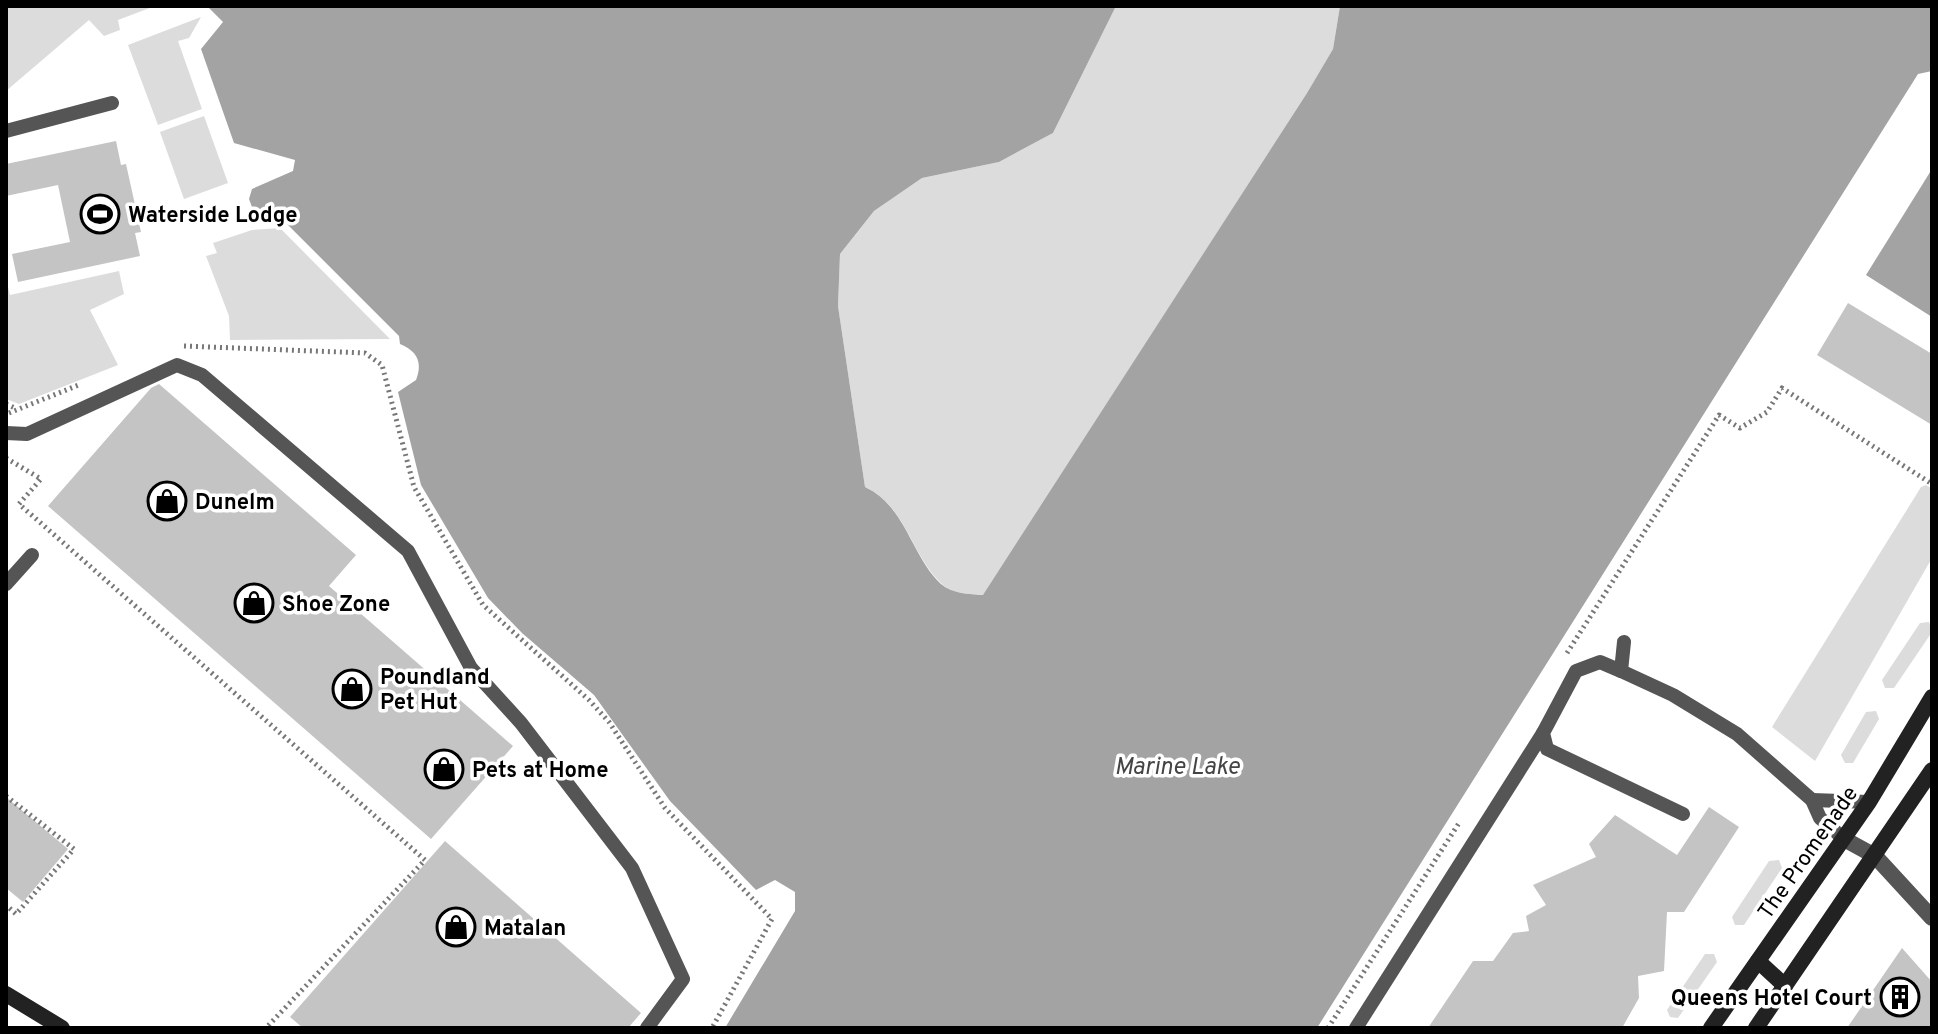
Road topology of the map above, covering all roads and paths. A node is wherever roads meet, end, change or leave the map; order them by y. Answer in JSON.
{"nodes":[{"id":1,"x":112,"y":103,"type":"dead end"},
{"id":2,"x":6,"y":131,"type":"edge"},
{"id":3,"x":6,"y":404,"type":"edge"},
{"id":4,"x":18,"y":409,"type":"dead end"},
{"id":5,"x":6,"y":433,"type":"edge"},
{"id":6,"x":6,"y":458,"type":"edge"},
{"id":7,"x":32,"y":555,"type":"dead end"},
{"id":8,"x":6,"y":584,"type":"edge"},
{"id":9,"x":1624,"y":642,"type":"dead end"},
{"id":10,"x":1621,"y":671,"type":"junction"},
{"id":11,"x":1932,"y":697,"type":"edge"},
{"id":12,"x":1543,"y":733,"type":"junction"},
{"id":13,"x":1932,"y":770,"type":"edge"},
{"id":14,"x":6,"y":796,"type":"edge"},
{"id":15,"x":1812,"y":800,"type":"junction"},
{"id":16,"x":1869,"y":802,"type":"junction"},
{"id":17,"x":1683,"y":814,"type":"dead end"},
{"id":18,"x":1844,"y":839,"type":"junction"},
{"id":19,"x":1875,"y":856,"type":"junction"},
{"id":20,"x":6,"y":905,"type":"edge"},
{"id":21,"x":1932,"y":918,"type":"edge"},
{"id":22,"x":1758,"y":961,"type":"junction"},
{"id":23,"x":1785,"y":986,"type":"junction"},
{"id":24,"x":6,"y":994,"type":"edge"},
{"id":25,"x":62,"y":1028,"type":"edge"},
{"id":26,"x":266,"y":1028,"type":"edge"},
{"id":27,"x":647,"y":1028,"type":"edge"},
{"id":28,"x":1356,"y":1028,"type":"edge"},
{"id":29,"x":1711,"y":1028,"type":"edge"},
{"id":30,"x":1756,"y":1028,"type":"edge"}],
"edges":[{"from":1,"to":2,"type":"lane"},
{"from":3,"to":4,"type":"path"},
{"from":5,"to":27,"type":"lane"},
{"from":6,"to":26,"type":"path"},
{"from":7,"to":8,"type":"lane"},
{"from":9,"to":10,"type":"lane"},
{"from":10,"to":12,"type":"lane"},
{"from":10,"to":15,"type":"lane"},
{"from":11,"to":16,"type":"main road","name":"The Promenade"},
{"from":12,"to":17,"type":"lane"},
{"from":12,"to":28,"type":"lane"},
{"from":13,"to":19,"type":"main road"},
{"from":14,"to":20,"type":"path"},
{"from":15,"to":16,"type":"lane"},
{"from":15,"to":18,"type":"lane"},
{"from":16,"to":18,"type":"main road","name":"The Promenade"},
{"from":18,"to":19,"type":"street"},
{"from":18,"to":22,"type":"main road","name":"The Promenade"},
{"from":19,"to":21,"type":"street"},
{"from":19,"to":23,"type":"main road"},
{"from":22,"to":23,"type":"main road"},
{"from":22,"to":29,"type":"main road","name":"The Promenade"},
{"from":23,"to":30,"type":"main road"},
{"from":24,"to":25,"type":"main road"}]}
